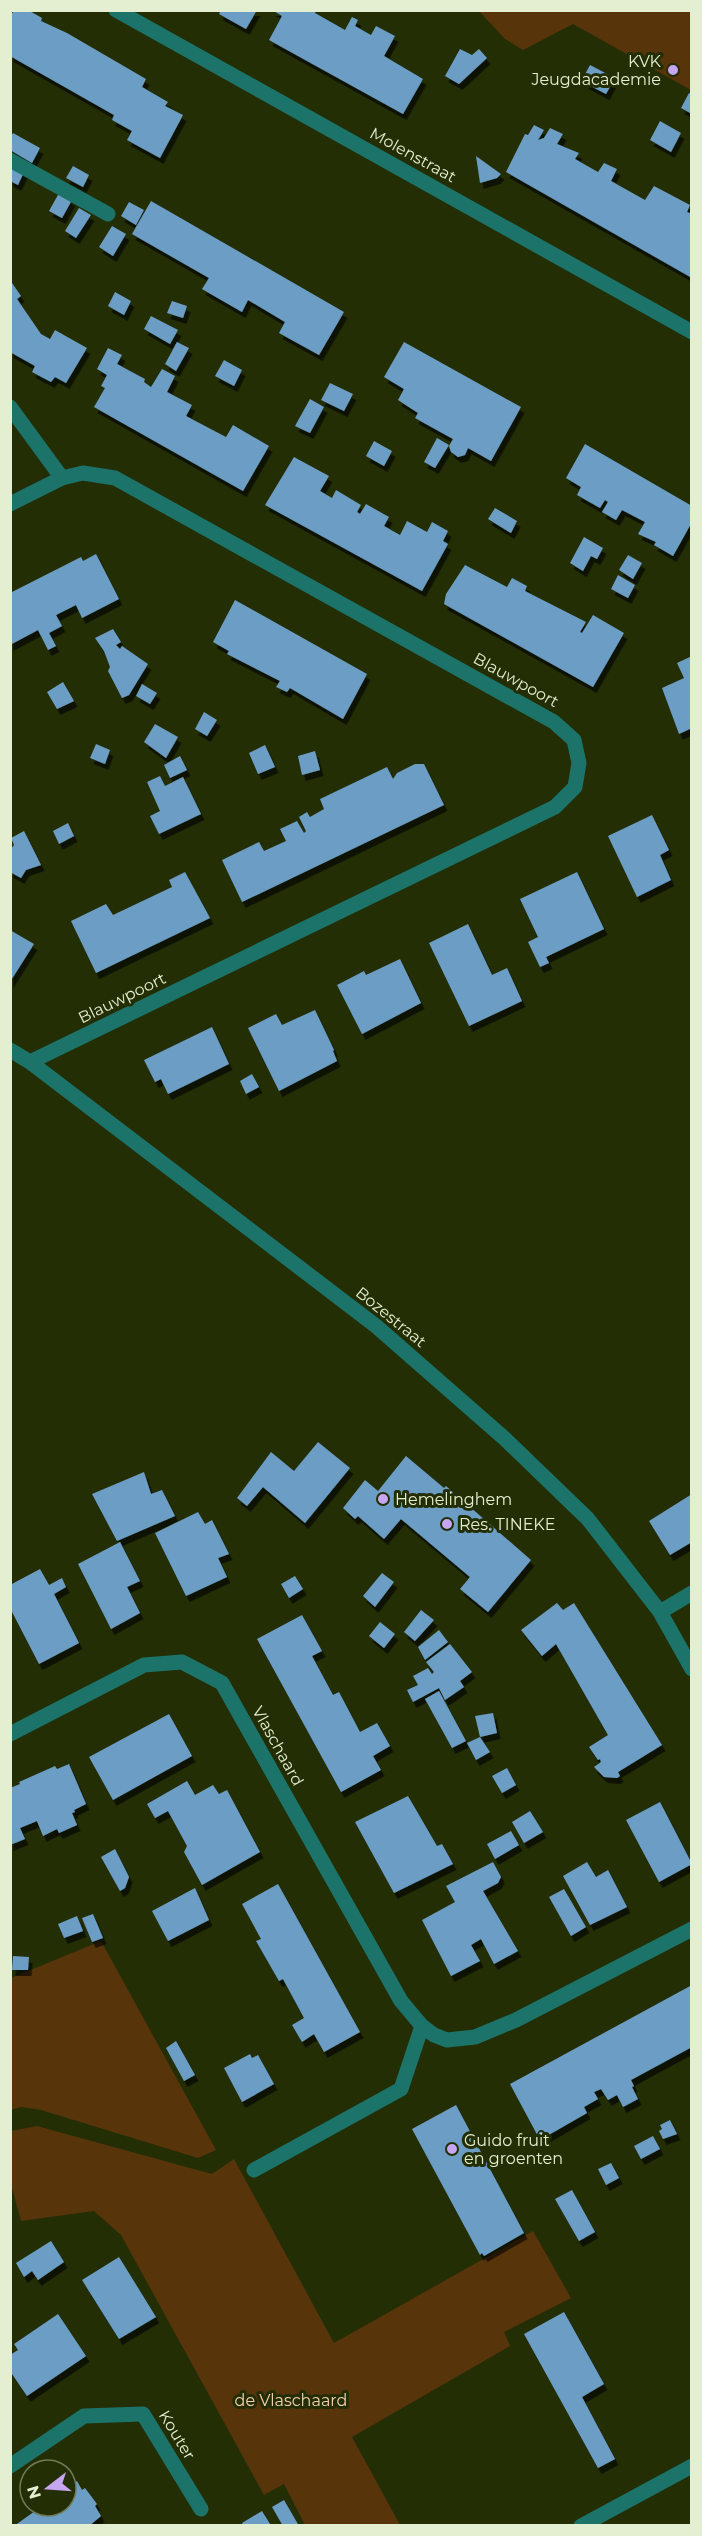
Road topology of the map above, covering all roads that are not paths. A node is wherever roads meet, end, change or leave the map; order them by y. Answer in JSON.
{"nodes":[{"id":1,"x":117,"y":10,"type":"edge"},
{"id":2,"x":10,"y":160,"type":"edge"},
{"id":3,"x":108,"y":214,"type":"dead end"},
{"id":4,"x":692,"y":332,"type":"edge"},
{"id":5,"x":10,"y":406,"type":"edge"},
{"id":6,"x":62,"y":478,"type":"junction"},
{"id":7,"x":10,"y":504,"type":"edge"},
{"id":8,"x":10,"y":1050,"type":"edge"},
{"id":9,"x":30,"y":1062,"type":"junction"},
{"id":10,"x":692,"y":1593,"type":"edge"},
{"id":11,"x":660,"y":1612,"type":"junction"},
{"id":12,"x":692,"y":1670,"type":"edge"},
{"id":13,"x":10,"y":1734,"type":"edge"},
{"id":14,"x":692,"y":1929,"type":"edge"},
{"id":15,"x":422,"y":2026,"type":"junction"},
{"id":16,"x":254,"y":2170,"type":"dead end"},
{"id":17,"x":10,"y":2466,"type":"edge"},
{"id":18,"x":692,"y":2466,"type":"edge"},
{"id":19,"x":201,"y":2509,"type":"dead end"},
{"id":20,"x":581,"y":2526,"type":"edge"}],
"edges":[{"from":1,"to":4,"type":"street","name":"Molenstraat"},
{"from":2,"to":3,"type":"street"},
{"from":5,"to":6,"type":"street"},
{"from":6,"to":7,"type":"street","name":"Blauwpoort"},
{"from":6,"to":9,"type":"street","name":"Blauwpoort"},
{"from":8,"to":9,"type":"street","name":"Bozestraat"},
{"from":9,"to":11,"type":"street","name":"Bozestraat"},
{"from":10,"to":11,"type":"street"},
{"from":11,"to":12,"type":"street","name":"Bozestraat"},
{"from":13,"to":15,"type":"street","name":"Vlaschaard"},
{"from":14,"to":15,"type":"street","name":"Vlaschaard"},
{"from":15,"to":16,"type":"street"},
{"from":17,"to":19,"type":"street","name":"Kouter"},
{"from":18,"to":20,"type":"street"}]}
